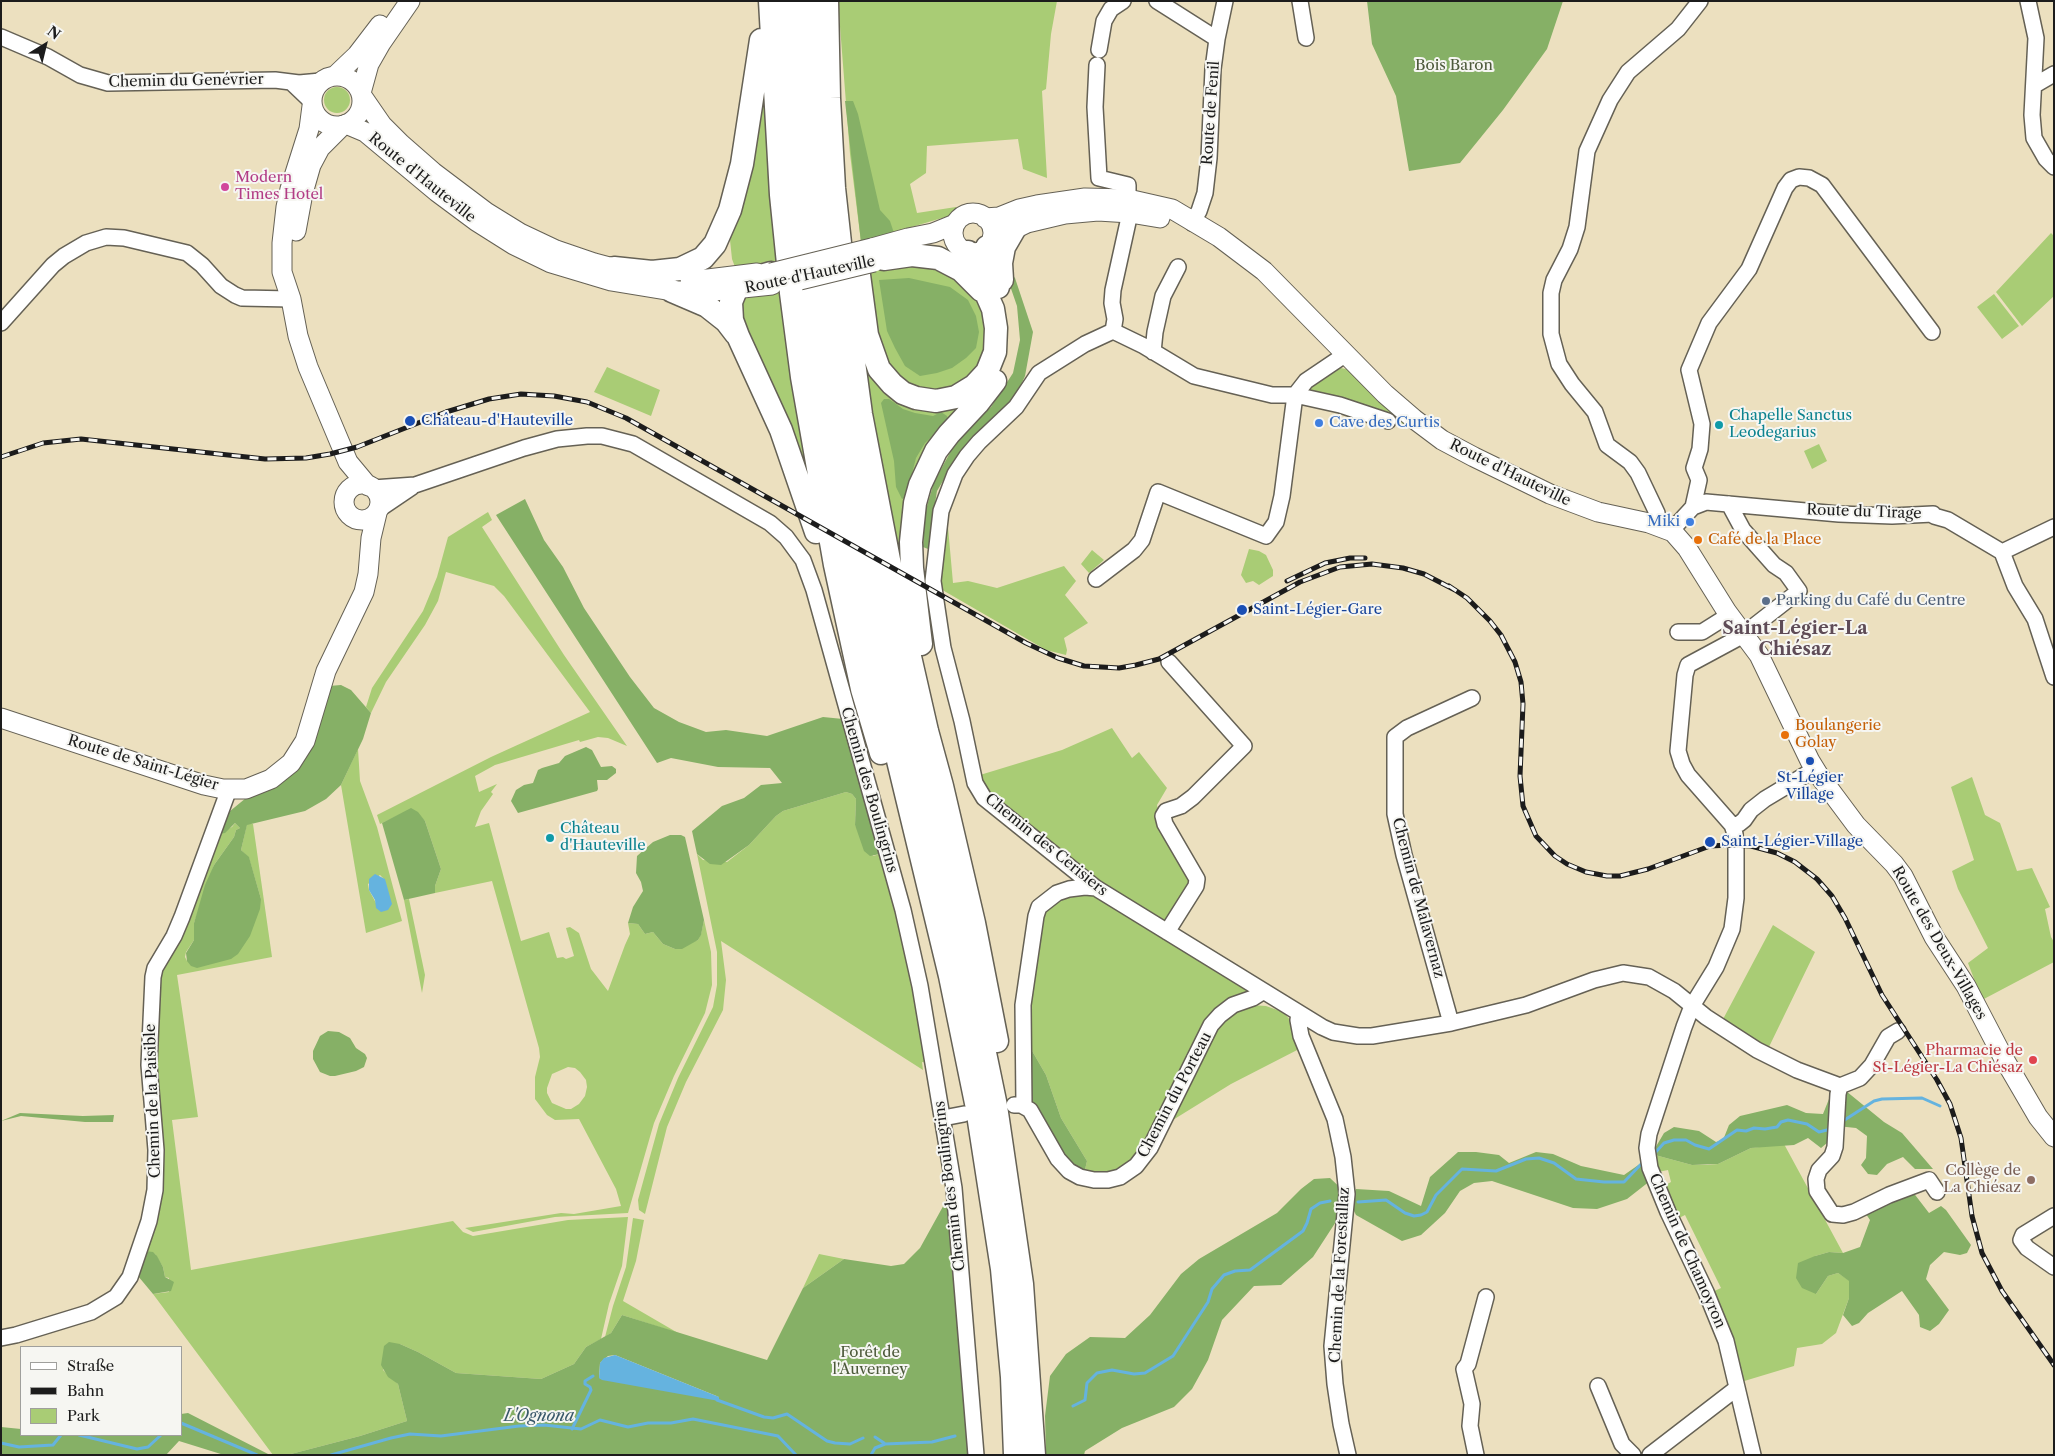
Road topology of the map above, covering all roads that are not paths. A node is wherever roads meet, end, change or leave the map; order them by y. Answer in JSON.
{"nodes":[{"id":1,"x":396,"y":1,"type":"edge"},
{"id":2,"x":410,"y":1,"type":"edge"},
{"id":3,"x":765,"y":1,"type":"edge"},
{"id":4,"x":770,"y":1,"type":"edge"},
{"id":5,"x":789,"y":1,"type":"edge"},
{"id":6,"x":807,"y":1,"type":"edge"},
{"id":7,"x":1123,"y":1,"type":"edge"},
{"id":8,"x":1157,"y":1,"type":"edge"},
{"id":9,"x":1225,"y":1,"type":"edge"},
{"id":10,"x":1300,"y":1,"type":"edge"},
{"id":11,"x":1700,"y":1,"type":"edge"},
{"id":12,"x":2028,"y":1,"type":"edge"},
{"id":13,"x":828,"y":7,"type":"edge"},
{"id":14,"x":1,"y":37,"type":"edge"},
{"id":15,"x":1306,"y":38,"type":"dead end"},
{"id":16,"x":1217,"y":39,"type":"junction"},
{"id":17,"x":1099,"y":50,"type":"dead end"},
{"id":18,"x":1097,"y":66,"type":"dead end"},
{"id":19,"x":2054,"y":74,"type":"edge"},
{"id":20,"x":328,"y":78,"type":"junction"},
{"id":21,"x":291,"y":82,"type":"junction"},
{"id":22,"x":2035,"y":85,"type":"junction"},
{"id":23,"x":361,"y":95,"type":"junction"},
{"id":24,"x":312,"y":104,"type":"junction"},
{"id":25,"x":345,"y":124,"type":"junction"},
{"id":26,"x":2054,"y":167,"type":"edge"},
{"id":27,"x":1129,"y":206,"type":"junction"},
{"id":28,"x":985,"y":218,"type":"junction"},
{"id":29,"x":1192,"y":223,"type":"junction"},
{"id":30,"x":956,"y":224,"type":"junction"},
{"id":31,"x":1015,"y":228,"type":"junction"},
{"id":32,"x":977,"y":247,"type":"junction"},
{"id":33,"x":877,"y":257,"type":"junction"},
{"id":34,"x":1178,"y":267,"type":"dead end"},
{"id":35,"x":614,"y":268,"type":"junction"},
{"id":36,"x":772,"y":279,"type":"junction"},
{"id":37,"x":735,"y":290,"type":"junction"},
{"id":38,"x":672,"y":291,"type":"junction"},
{"id":39,"x":291,"y":299,"type":"junction"},
{"id":40,"x":997,"y":304,"type":"junction"},
{"id":41,"x":1,"y":323,"type":"edge"},
{"id":42,"x":1113,"y":331,"type":"junction"},
{"id":43,"x":1932,"y":332,"type":"dead end"},
{"id":44,"x":738,"y":336,"type":"junction"},
{"id":45,"x":1153,"y":352,"type":"junction"},
{"id":46,"x":1346,"y":354,"type":"junction"},
{"id":47,"x":1295,"y":395,"type":"junction"},
{"id":48,"x":1388,"y":421,"type":"dead end"},
{"id":49,"x":348,"y":462,"type":"junction"},
{"id":50,"x":415,"y":485,"type":"junction"},
{"id":51,"x":371,"y":487,"type":"junction"},
{"id":52,"x":348,"y":492,"type":"junction"},
{"id":53,"x":1729,"y":504,"type":"junction"},
{"id":54,"x":1694,"y":506,"type":"junction"},
{"id":55,"x":378,"y":512,"type":"junction"},
{"id":56,"x":354,"y":518,"type":"junction"},
{"id":57,"x":2054,"y":527,"type":"edge"},
{"id":58,"x":1665,"y":528,"type":"junction"},
{"id":59,"x":370,"y":551,"type":"junction"},
{"id":60,"x":2002,"y":552,"type":"junction"},
{"id":61,"x":1096,"y":578,"type":"dead end"},
{"id":62,"x":1729,"y":615,"type":"junction"},
{"id":63,"x":1678,"y":632,"type":"dead end"},
{"id":64,"x":1744,"y":634,"type":"junction"},
{"id":65,"x":1170,"y":662,"type":"dead end"},
{"id":66,"x":2054,"y":677,"type":"edge"},
{"id":67,"x":862,"y":688,"type":"junction"},
{"id":68,"x":1472,"y":698,"type":"dead end"},
{"id":69,"x":1,"y":718,"type":"edge"},
{"id":70,"x":1815,"y":769,"type":"junction"},
{"id":71,"x":942,"y":786,"type":"junction"},
{"id":72,"x":229,"y":789,"type":"junction"},
{"id":73,"x":1732,"y":825,"type":"junction"},
{"id":74,"x":1096,"y":888,"type":"junction"},
{"id":75,"x":1167,"y":932,"type":"junction"},
{"id":76,"x":950,"y":976,"type":"junction"},
{"id":77,"x":1264,"y":991,"type":"junction"},
{"id":78,"x":1692,"y":1006,"type":"junction"},
{"id":79,"x":1299,"y":1013,"type":"junction"},
{"id":80,"x":1451,"y":1023,"type":"junction"},
{"id":81,"x":1898,"y":1031,"type":"dead end"},
{"id":82,"x":1840,"y":1086,"type":"junction"},
{"id":83,"x":964,"y":1114,"type":"dead end"},
{"id":84,"x":943,"y":1118,"type":"junction"},
{"id":85,"x":2054,"y":1136,"type":"edge"},
{"id":86,"x":1937,"y":1192,"type":"dead end"},
{"id":87,"x":2054,"y":1216,"type":"edge"},
{"id":88,"x":2054,"y":1267,"type":"edge"},
{"id":89,"x":1022,"y":1284,"type":"junction"},
{"id":90,"x":1486,"y":1297,"type":"dead end"},
{"id":91,"x":1,"y":1338,"type":"edge"},
{"id":92,"x":1598,"y":1386,"type":"dead end"},
{"id":93,"x":1737,"y":1388,"type":"junction"},
{"id":94,"x":976,"y":1455,"type":"edge"},
{"id":95,"x":1015,"y":1455,"type":"edge"},
{"id":96,"x":1034,"y":1455,"type":"edge"},
{"id":97,"x":1348,"y":1455,"type":"edge"},
{"id":98,"x":1476,"y":1455,"type":"edge"},
{"id":99,"x":1633,"y":1455,"type":"edge"},
{"id":100,"x":1650,"y":1455,"type":"edge"},
{"id":101,"x":1753,"y":1455,"type":"edge"}],
"edges":[{"from":1,"to":20,"type":"main road"},
{"from":2,"to":23,"type":"main road"},
{"from":3,"to":35,"type":"highway"},
{"from":4,"to":67,"type":"highway"},
{"from":5,"to":76,"type":"highway"},
{"from":6,"to":89,"type":"highway"},
{"from":7,"to":17,"type":"street"},
{"from":8,"to":16,"type":"street"},
{"from":9,"to":16,"type":"street","name":"Route de Fenil"},
{"from":10,"to":15,"type":"street"},
{"from":11,"to":58,"type":"street"},
{"from":12,"to":22,"type":"street"},
{"from":13,"to":40,"type":"highway"},
{"from":13,"to":71,"type":"highway"},
{"from":14,"to":21,"type":"street","name":"Chemin du Genévrier"},
{"from":16,"to":29,"type":"street","name":"Route de Fenil"},
{"from":18,"to":27,"type":"street"},
{"from":19,"to":22,"type":"street"},
{"from":20,"to":21,"type":"street","name":"Chemin du Genévrier"},
{"from":20,"to":23,"type":"main road"},
{"from":20,"to":24,"type":"main road"},
{"from":21,"to":24,"type":"street"},
{"from":22,"to":26,"type":"street"},
{"from":23,"to":25,"type":"main road"},
{"from":23,"to":35,"type":"main road","name":"Route d'Hauteville"},
{"from":24,"to":25,"type":"main road"},
{"from":24,"to":39,"type":"main road"},
{"from":25,"to":38,"type":"main road","name":"Route d'Hauteville"},
{"from":25,"to":39,"type":"main road"},
{"from":27,"to":28,"type":"main road"},
{"from":27,"to":29,"type":"main road"},
{"from":27,"to":31,"type":"main road"},
{"from":27,"to":42,"type":"street"},
{"from":28,"to":30,"type":"main road"},
{"from":28,"to":32,"type":"main road"},
{"from":29,"to":46,"type":"main road","name":"Route d'Hauteville"},
{"from":30,"to":32,"type":"main road"},
{"from":30,"to":33,"type":"main road","name":"Route d'Hauteville"},
{"from":31,"to":32,"type":"main road"},
{"from":31,"to":40,"type":"highway"},
{"from":32,"to":33,"type":"main road","name":"Route d'Hauteville"},
{"from":32,"to":40,"type":"highway"},
{"from":33,"to":36,"type":"main road","name":"Route d'Hauteville","bridge":true},
{"from":33,"to":40,"type":"highway"},
{"from":34,"to":45,"type":"street"},
{"from":35,"to":36,"type":"main road","name":"Route d'Hauteville"},
{"from":36,"to":37,"type":"highway"},
{"from":37,"to":38,"type":"main road","name":"Route d'Hauteville"},
{"from":37,"to":44,"type":"highway"},
{"from":38,"to":44,"type":"highway"},
{"from":39,"to":41,"type":"street"},
{"from":39,"to":49,"type":"main road"},
{"from":40,"to":71,"type":"highway"},
{"from":42,"to":45,"type":"street"},
{"from":42,"to":74,"type":"street","name":"Chemin des Cerisiers"},
{"from":43,"to":54,"type":"street"},
{"from":44,"to":67,"type":"highway"},
{"from":45,"to":47,"type":"street"},
{"from":46,"to":47,"type":"street"},
{"from":46,"to":58,"type":"main road","name":"Route d'Hauteville"},
{"from":47,"to":48,"type":"street"},
{"from":47,"to":61,"type":"street"},
{"from":49,"to":51,"type":"main road"},
{"from":49,"to":52,"type":"main road"},
{"from":50,"to":51,"type":"street","name":"Chemin des Boulingrins"},
{"from":50,"to":55,"type":"street","name":"Chemin des Boulingrins"},
{"from":50,"to":84,"type":"street","name":"Chemin des Boulingrins"},
{"from":51,"to":52,"type":"main road"},
{"from":51,"to":55,"type":"main road"},
{"from":52,"to":56,"type":"main road"},
{"from":53,"to":54,"type":"street","name":"Route du Tirage"},
{"from":53,"to":60,"type":"street","name":"Route du Tirage"},
{"from":53,"to":64,"type":"street"},
{"from":54,"to":58,"type":"street"},
{"from":55,"to":56,"type":"main road"},
{"from":55,"to":59,"type":"main road","name":"Route de Saint-Légier"},
{"from":56,"to":59,"type":"main road","name":"Route de Saint-Légier"},
{"from":57,"to":60,"type":"street"},
{"from":58,"to":62,"type":"main road","name":"Route des Deux-Villages"},
{"from":59,"to":72,"type":"main road","name":"Route de Saint-Légier"},
{"from":60,"to":66,"type":"street"},
{"from":62,"to":63,"type":"street"},
{"from":62,"to":64,"type":"main road","name":"Route des Deux-Villages"},
{"from":64,"to":70,"type":"main road","name":"Route des Deux-Villages"},
{"from":64,"to":73,"type":"street"},
{"from":65,"to":75,"type":"street"},
{"from":67,"to":76,"type":"highway"},
{"from":68,"to":80,"type":"street","name":"Chemin de Malavernaz"},
{"from":69,"to":72,"type":"main road","name":"Route de Saint-Légier"},
{"from":70,"to":73,"type":"street"},
{"from":70,"to":85,"type":"main road","name":"Route des Deux-Villages"},
{"from":71,"to":89,"type":"highway"},
{"from":72,"to":91,"type":"street","name":"Chemin de la Paisible"},
{"from":73,"to":78,"type":"street","name":"Chemin de Chamoyron"},
{"from":74,"to":75,"type":"street","name":"Chemin des Cerisiers"},
{"from":74,"to":77,"type":"street","name":"Chemin du Porteau"},
{"from":75,"to":77,"type":"street","name":"Chemin des Cerisiers"},
{"from":76,"to":95,"type":"highway"},
{"from":77,"to":79,"type":"street","name":"Chemin des Cerisiers"},
{"from":78,"to":80,"type":"street","name":"Chemin des Cerisiers"},
{"from":78,"to":82,"type":"street","name":"Chemin des Cerisiers"},
{"from":78,"to":93,"type":"street","name":"Chemin de Chamoyron"},
{"from":79,"to":80,"type":"street","name":"Chemin des Cerisiers"},
{"from":79,"to":97,"type":"street","name":"Chemin de la Forestallaz"},
{"from":81,"to":82,"type":"street"},
{"from":82,"to":86,"type":"street"},
{"from":83,"to":84,"type":"street"},
{"from":84,"to":94,"type":"street","name":"Chemin des Boulingrins"},
{"from":87,"to":88,"type":"street"},
{"from":89,"to":96,"type":"highway"},
{"from":90,"to":98,"type":"street"},
{"from":92,"to":99,"type":"street"},
{"from":93,"to":100,"type":"street"},
{"from":93,"to":101,"type":"street","name":"Chemin de Chamoyron"}]}
